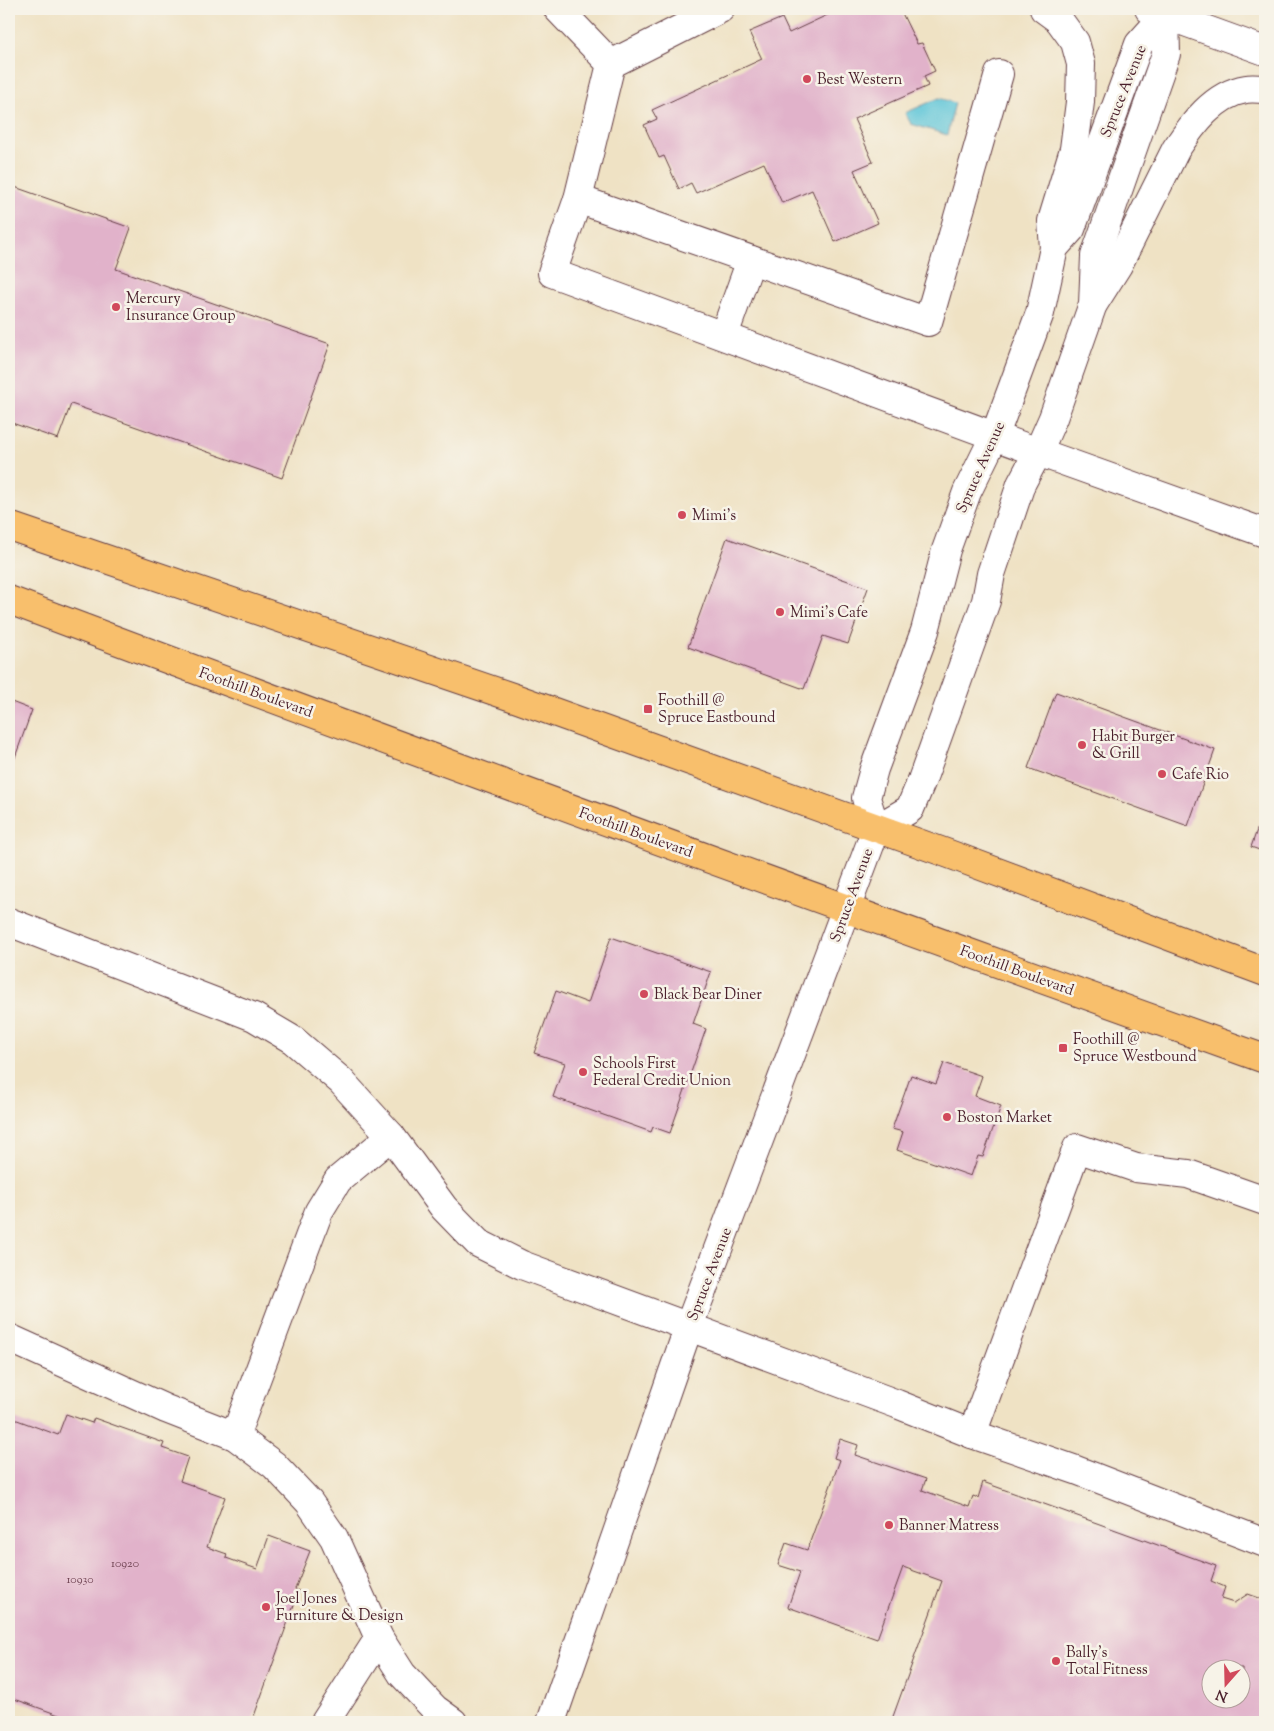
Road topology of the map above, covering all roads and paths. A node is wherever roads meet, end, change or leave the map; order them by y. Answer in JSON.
{"nodes":[{"id":1,"x":558,"y":9,"type":"edge"},
{"id":2,"x":720,"y":9,"type":"edge"},
{"id":3,"x":1044,"y":9,"type":"edge"},
{"id":4,"x":1157,"y":12,"type":"edge"},
{"id":5,"x":1265,"y":51,"type":"edge"},
{"id":6,"x":611,"y":64,"type":"junction"},
{"id":7,"x":999,"y":74,"type":"dead end"},
{"id":8,"x":1265,"y":89,"type":"edge"},
{"id":9,"x":578,"y":199,"type":"junction"},
{"id":10,"x":1054,"y":248,"type":"junction"},
{"id":11,"x":751,"y":260,"type":"junction"},
{"id":12,"x":1093,"y":304,"type":"junction"},
{"id":13,"x":724,"y":335,"type":"junction"},
{"id":14,"x":995,"y":435,"type":"junction"},
{"id":15,"x":1038,"y":452,"type":"junction"},
{"id":16,"x":9,"y":526,"type":"edge"},
{"id":17,"x":1265,"y":533,"type":"edge"},
{"id":18,"x":9,"y":600,"type":"edge"},
{"id":19,"x":876,"y":829,"type":"junction"},
{"id":20,"x":847,"y":908,"type":"junction"},
{"id":21,"x":9,"y":922,"type":"edge"},
{"id":22,"x":1265,"y":972,"type":"edge"},
{"id":23,"x":1265,"y":1058,"type":"edge"},
{"id":24,"x":391,"y":1136,"type":"junction"},
{"id":25,"x":1265,"y":1201,"type":"edge"},
{"id":26,"x":689,"y":1326,"type":"junction"},
{"id":27,"x":9,"y":1338,"type":"edge"},
{"id":28,"x":972,"y":1434,"type":"junction"},
{"id":29,"x":235,"y":1436,"type":"junction"},
{"id":30,"x":1265,"y":1543,"type":"edge"},
{"id":31,"x":379,"y":1638,"type":"junction"},
{"id":32,"x":325,"y":1722,"type":"edge"},
{"id":33,"x":453,"y":1722,"type":"edge"},
{"id":34,"x":551,"y":1722,"type":"edge"}],
"edges":[{"from":1,"to":6,"type":"street"},
{"from":2,"to":6,"type":"street"},
{"from":3,"to":10,"type":"street"},
{"from":4,"to":5,"type":"street"},
{"from":4,"to":10,"type":"street","name":"Spruce Avenue"},
{"from":4,"to":12,"type":"street","name":"Spruce Avenue"},
{"from":6,"to":9,"type":"street"},
{"from":7,"to":11,"type":"street"},
{"from":8,"to":12,"type":"street"},
{"from":9,"to":11,"type":"street"},
{"from":9,"to":13,"type":"street"},
{"from":10,"to":14,"type":"street","name":"Spruce Avenue"},
{"from":11,"to":13,"type":"street"},
{"from":12,"to":15,"type":"street","name":"Spruce Avenue"},
{"from":13,"to":14,"type":"street"},
{"from":14,"to":15,"type":"street"},
{"from":14,"to":19,"type":"street","name":"Spruce Avenue"},
{"from":15,"to":17,"type":"street"},
{"from":15,"to":19,"type":"street","name":"Spruce Avenue"},
{"from":16,"to":19,"type":"main road"},
{"from":18,"to":20,"type":"main road","name":"Foothill Boulevard"},
{"from":19,"to":20,"type":"street","name":"Spruce Avenue"},
{"from":19,"to":22,"type":"main road"},
{"from":20,"to":23,"type":"main road","name":"Foothill Boulevard"},
{"from":20,"to":26,"type":"street","name":"Spruce Avenue"},
{"from":21,"to":24,"type":"street"},
{"from":24,"to":26,"type":"street"},
{"from":24,"to":29,"type":"street"},
{"from":25,"to":28,"type":"street"},
{"from":26,"to":28,"type":"street"},
{"from":26,"to":34,"type":"street","name":"Spruce Avenue"},
{"from":27,"to":29,"type":"street"},
{"from":28,"to":30,"type":"street"},
{"from":29,"to":31,"type":"street"},
{"from":31,"to":32,"type":"street"},
{"from":31,"to":33,"type":"street"}]}
